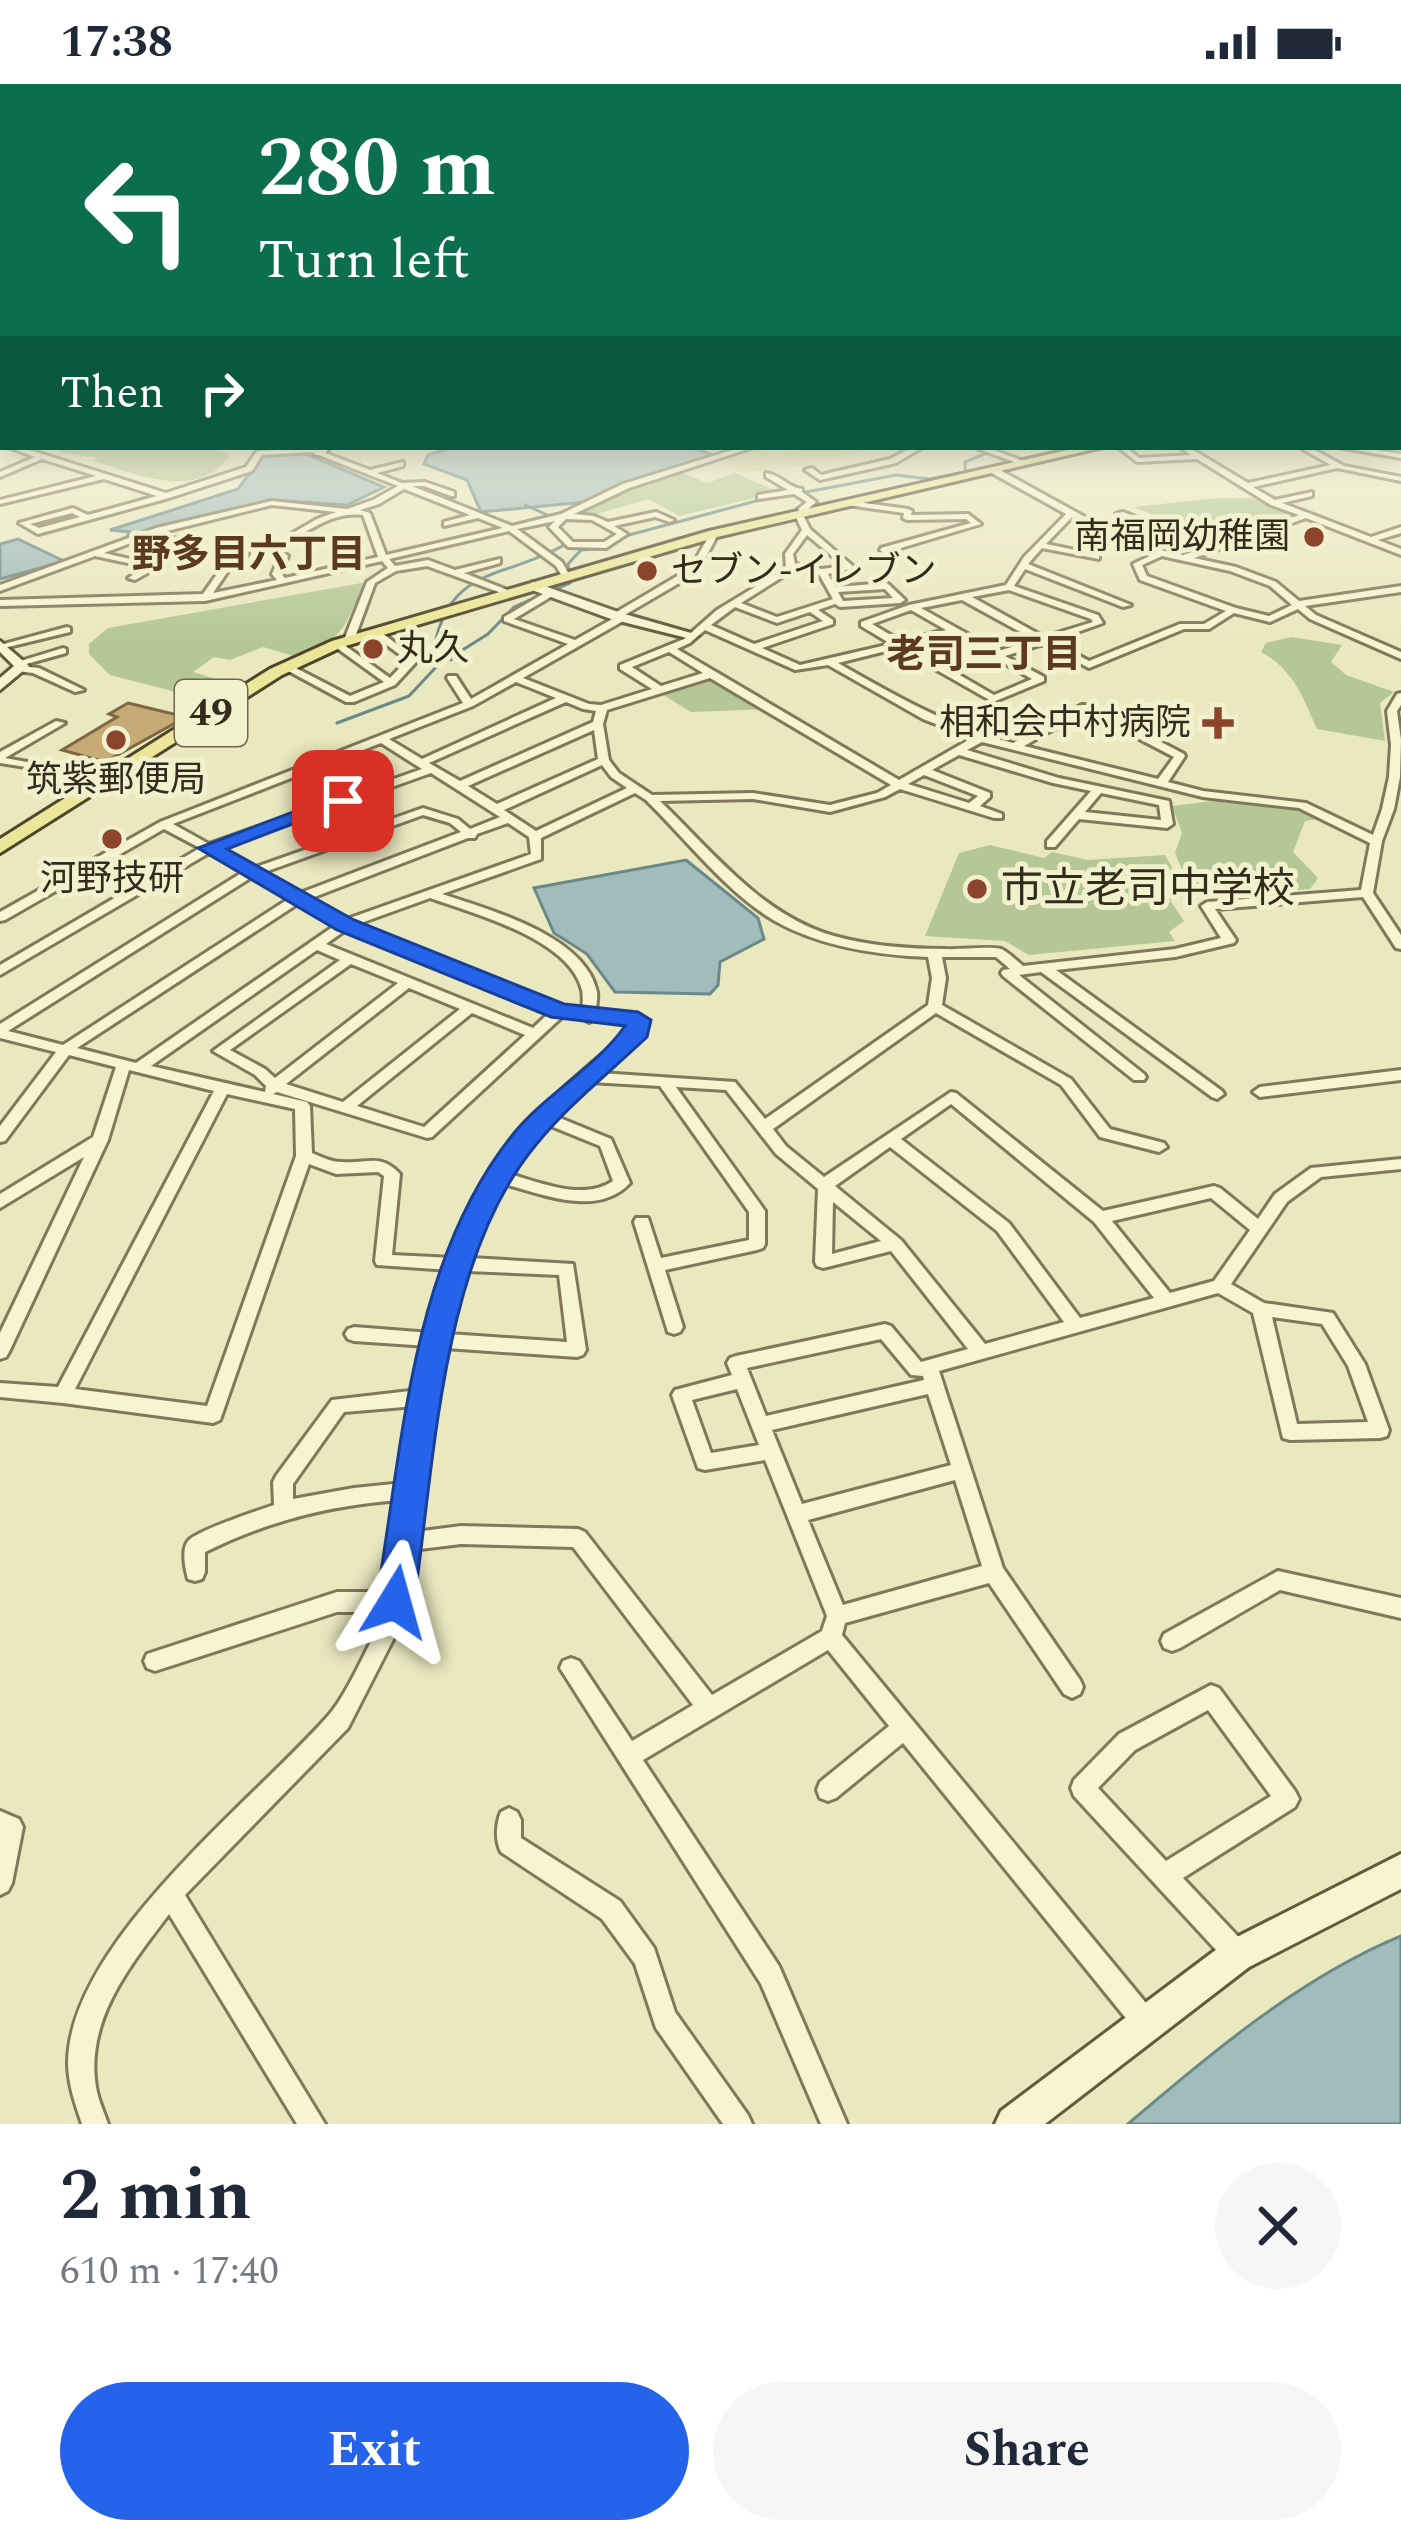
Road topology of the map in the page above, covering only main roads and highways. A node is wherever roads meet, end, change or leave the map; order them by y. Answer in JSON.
{"nodes":[{"id":1,"x":1078,"y":450,"type":"edge"},
{"id":2,"x":0,"y":847,"type":"edge"}],
"edges":[{"from":1,"to":2,"type":"main road","number":"49"}]}
